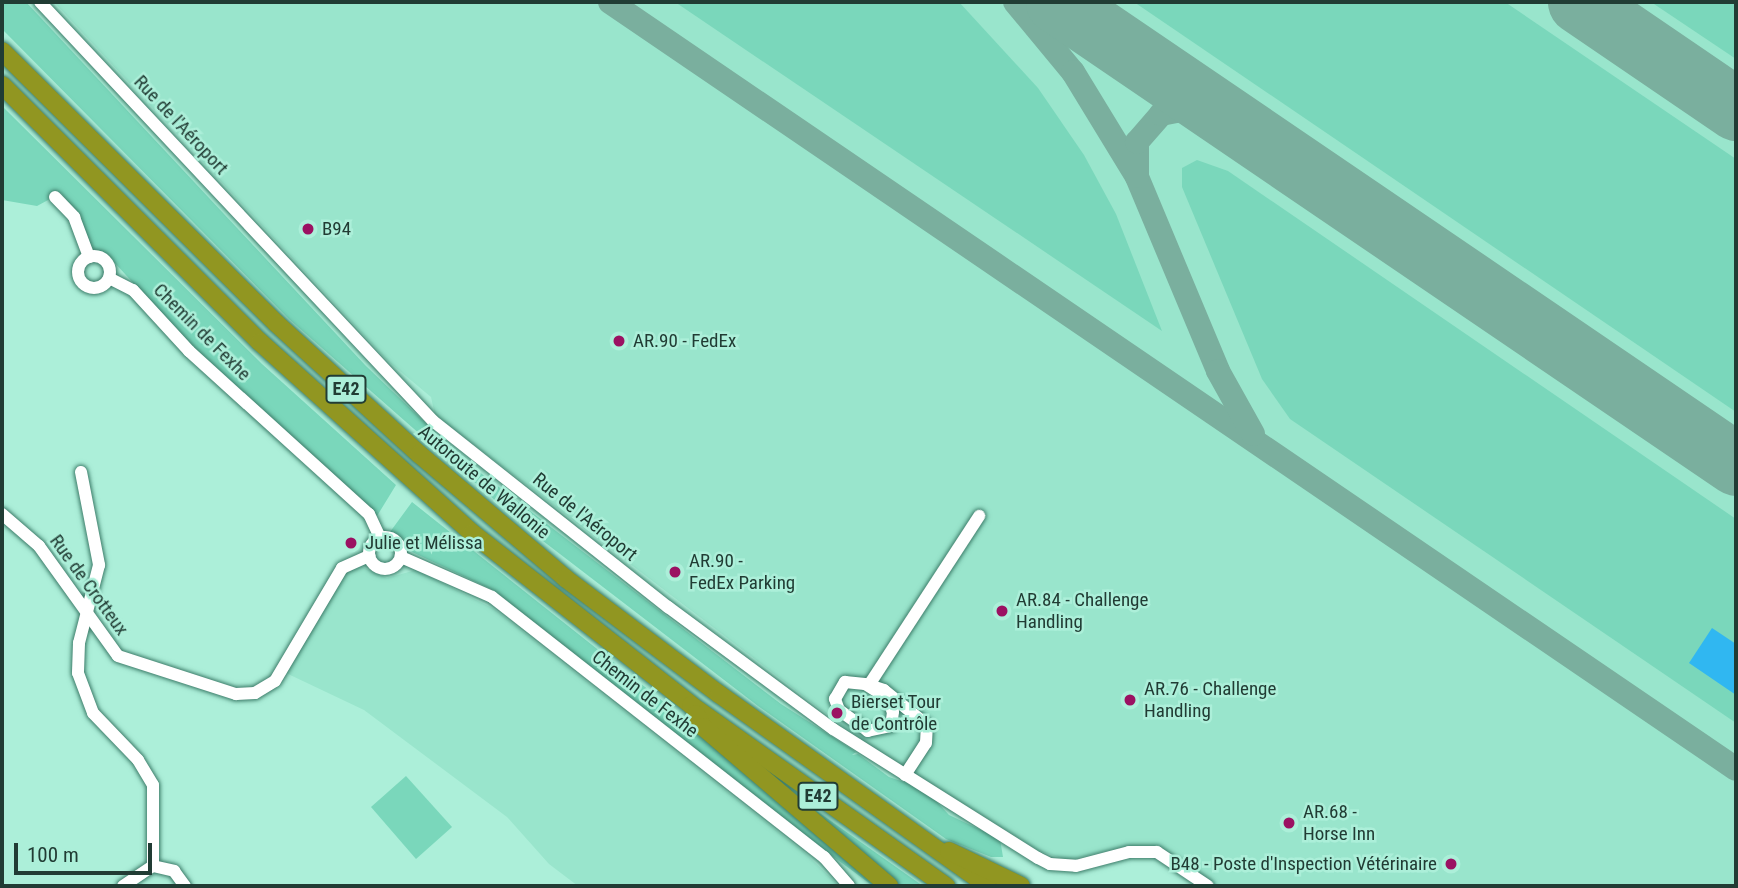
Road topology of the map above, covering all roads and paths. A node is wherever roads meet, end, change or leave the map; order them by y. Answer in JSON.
{"nodes":[{"id":1,"x":40,"y":2,"type":"edge"},
{"id":2,"x":2,"y":51,"type":"edge"},
{"id":3,"x":2,"y":85,"type":"edge"},
{"id":4,"x":55,"y":197,"type":"dead end"},
{"id":5,"x":89,"y":257,"type":"junction"},
{"id":6,"x":109,"y":278,"type":"junction"},
{"id":7,"x":81,"y":472,"type":"dead end"},
{"id":8,"x":2,"y":514,"type":"edge"},
{"id":9,"x":979,"y":516,"type":"dead end"},
{"id":10,"x":380,"y":538,"type":"junction"},
{"id":11,"x":369,"y":556,"type":"junction"},
{"id":12,"x":401,"y":557,"type":"junction"},
{"id":13,"x":88,"y":619,"type":"junction"},
{"id":14,"x":869,"y":685,"type":"junction"},
{"id":15,"x":691,"y":705,"type":"junction"},
{"id":16,"x":905,"y":775,"type":"junction"},
{"id":17,"x":937,"y":850,"type":"junction"},
{"id":18,"x":153,"y":866,"type":"junction"},
{"id":19,"x":123,"y":886,"type":"edge"},
{"id":20,"x":185,"y":886,"type":"edge"},
{"id":21,"x":849,"y":886,"type":"edge"},
{"id":22,"x":889,"y":886,"type":"edge"},
{"id":23,"x":946,"y":886,"type":"edge"},
{"id":24,"x":988,"y":886,"type":"edge"},
{"id":25,"x":1021,"y":886,"type":"edge"},
{"id":26,"x":1208,"y":886,"type":"edge"}],
"edges":[{"from":1,"to":16,"type":"street","name":"Rue de l'Aéroport"},
{"from":2,"to":17,"type":"highway","name":"Autoroute de Wallonie","number":"E42"},
{"from":3,"to":15,"type":"highway","number":"E42"},
{"from":4,"to":5,"type":"street","name":"Chemin de Fexhe"},
{"from":5,"to":6,"type":"street","name":"Chemin de Fexhe"},
{"from":5,"to":6,"type":"street","name":"Chemin de Fexhe"},
{"from":6,"to":10,"type":"street","name":"Chemin de Fexhe"},
{"from":7,"to":13,"type":"street"},
{"from":8,"to":13,"type":"street","name":"Rue de Crotteux"},
{"from":9,"to":14,"type":"street"},
{"from":10,"to":11,"type":"street"},
{"from":10,"to":12,"type":"street","name":"Chemin de Fexhe"},
{"from":11,"to":12,"type":"street"},
{"from":11,"to":13,"type":"street","name":"Rue de Crotteux"},
{"from":12,"to":21,"type":"street","name":"Chemin de Fexhe"},
{"from":13,"to":18,"type":"street"},
{"from":14,"to":14,"type":"street"},
{"from":14,"to":16,"type":"street"},
{"from":15,"to":22,"type":"highway"},
{"from":15,"to":23,"type":"highway","number":"E42"},
{"from":16,"to":26,"type":"street","name":"Rue de l'Aéroport"},
{"from":17,"to":24,"type":"highway","name":"Autoroute de Wallonie","number":"E42"},
{"from":17,"to":25,"type":"highway"},
{"from":18,"to":19,"type":"street"},
{"from":18,"to":20,"type":"street"}]}
